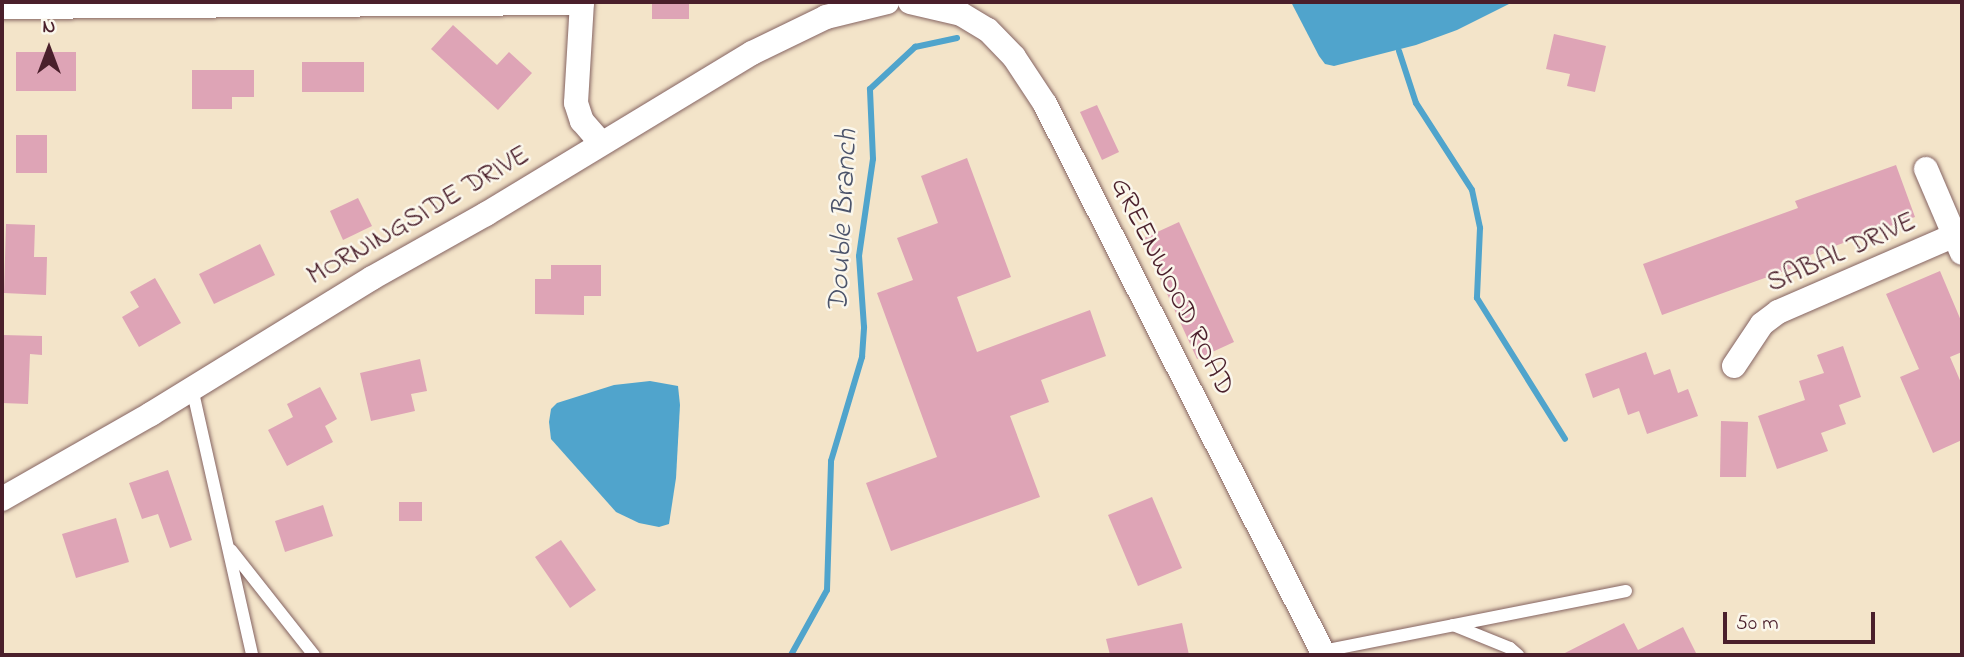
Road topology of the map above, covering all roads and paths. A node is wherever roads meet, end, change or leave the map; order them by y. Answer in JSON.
{"nodes":[{"id":1,"x":582,"y":2,"type":"edge"},
{"id":2,"x":910,"y":2,"type":"edge"},
{"id":3,"x":873,"y":3,"type":"edge"},
{"id":4,"x":2,"y":7,"type":"edge"},
{"id":5,"x":601,"y":143,"type":"junction"},
{"id":6,"x":1926,"y":169,"type":"dead end"},
{"id":7,"x":1959,"y":244,"type":"edge"},
{"id":8,"x":1734,"y":366,"type":"dead end"},
{"id":9,"x":192,"y":388,"type":"junction"},
{"id":10,"x":2,"y":499,"type":"edge"},
{"id":11,"x":229,"y":547,"type":"junction"},
{"id":12,"x":1626,"y":591,"type":"dead end"},
{"id":13,"x":1453,"y":625,"type":"junction"},
{"id":14,"x":1319,"y":654,"type":"edge"},
{"id":15,"x":252,"y":655,"type":"edge"},
{"id":16,"x":314,"y":655,"type":"edge"},
{"id":17,"x":1518,"y":655,"type":"edge"}],
"edges":[{"from":1,"to":4,"type":"street"},
{"from":1,"to":5,"type":"street"},
{"from":2,"to":14,"type":"street","name":"GREENWOOD ROAD"},
{"from":3,"to":5,"type":"street","name":"MORNINGSIDE DRIVE"},
{"from":5,"to":9,"type":"street","name":"MORNINGSIDE DRIVE"},
{"from":6,"to":7,"type":"street"},
{"from":7,"to":8,"type":"street","name":"SABAL DRIVE"},
{"from":9,"to":10,"type":"street","name":"MORNINGSIDE DRIVE"},
{"from":9,"to":11,"type":"lane"},
{"from":11,"to":15,"type":"lane"},
{"from":11,"to":16,"type":"lane"},
{"from":12,"to":13,"type":"lane"},
{"from":13,"to":14,"type":"lane"},
{"from":13,"to":17,"type":"lane"}]}
